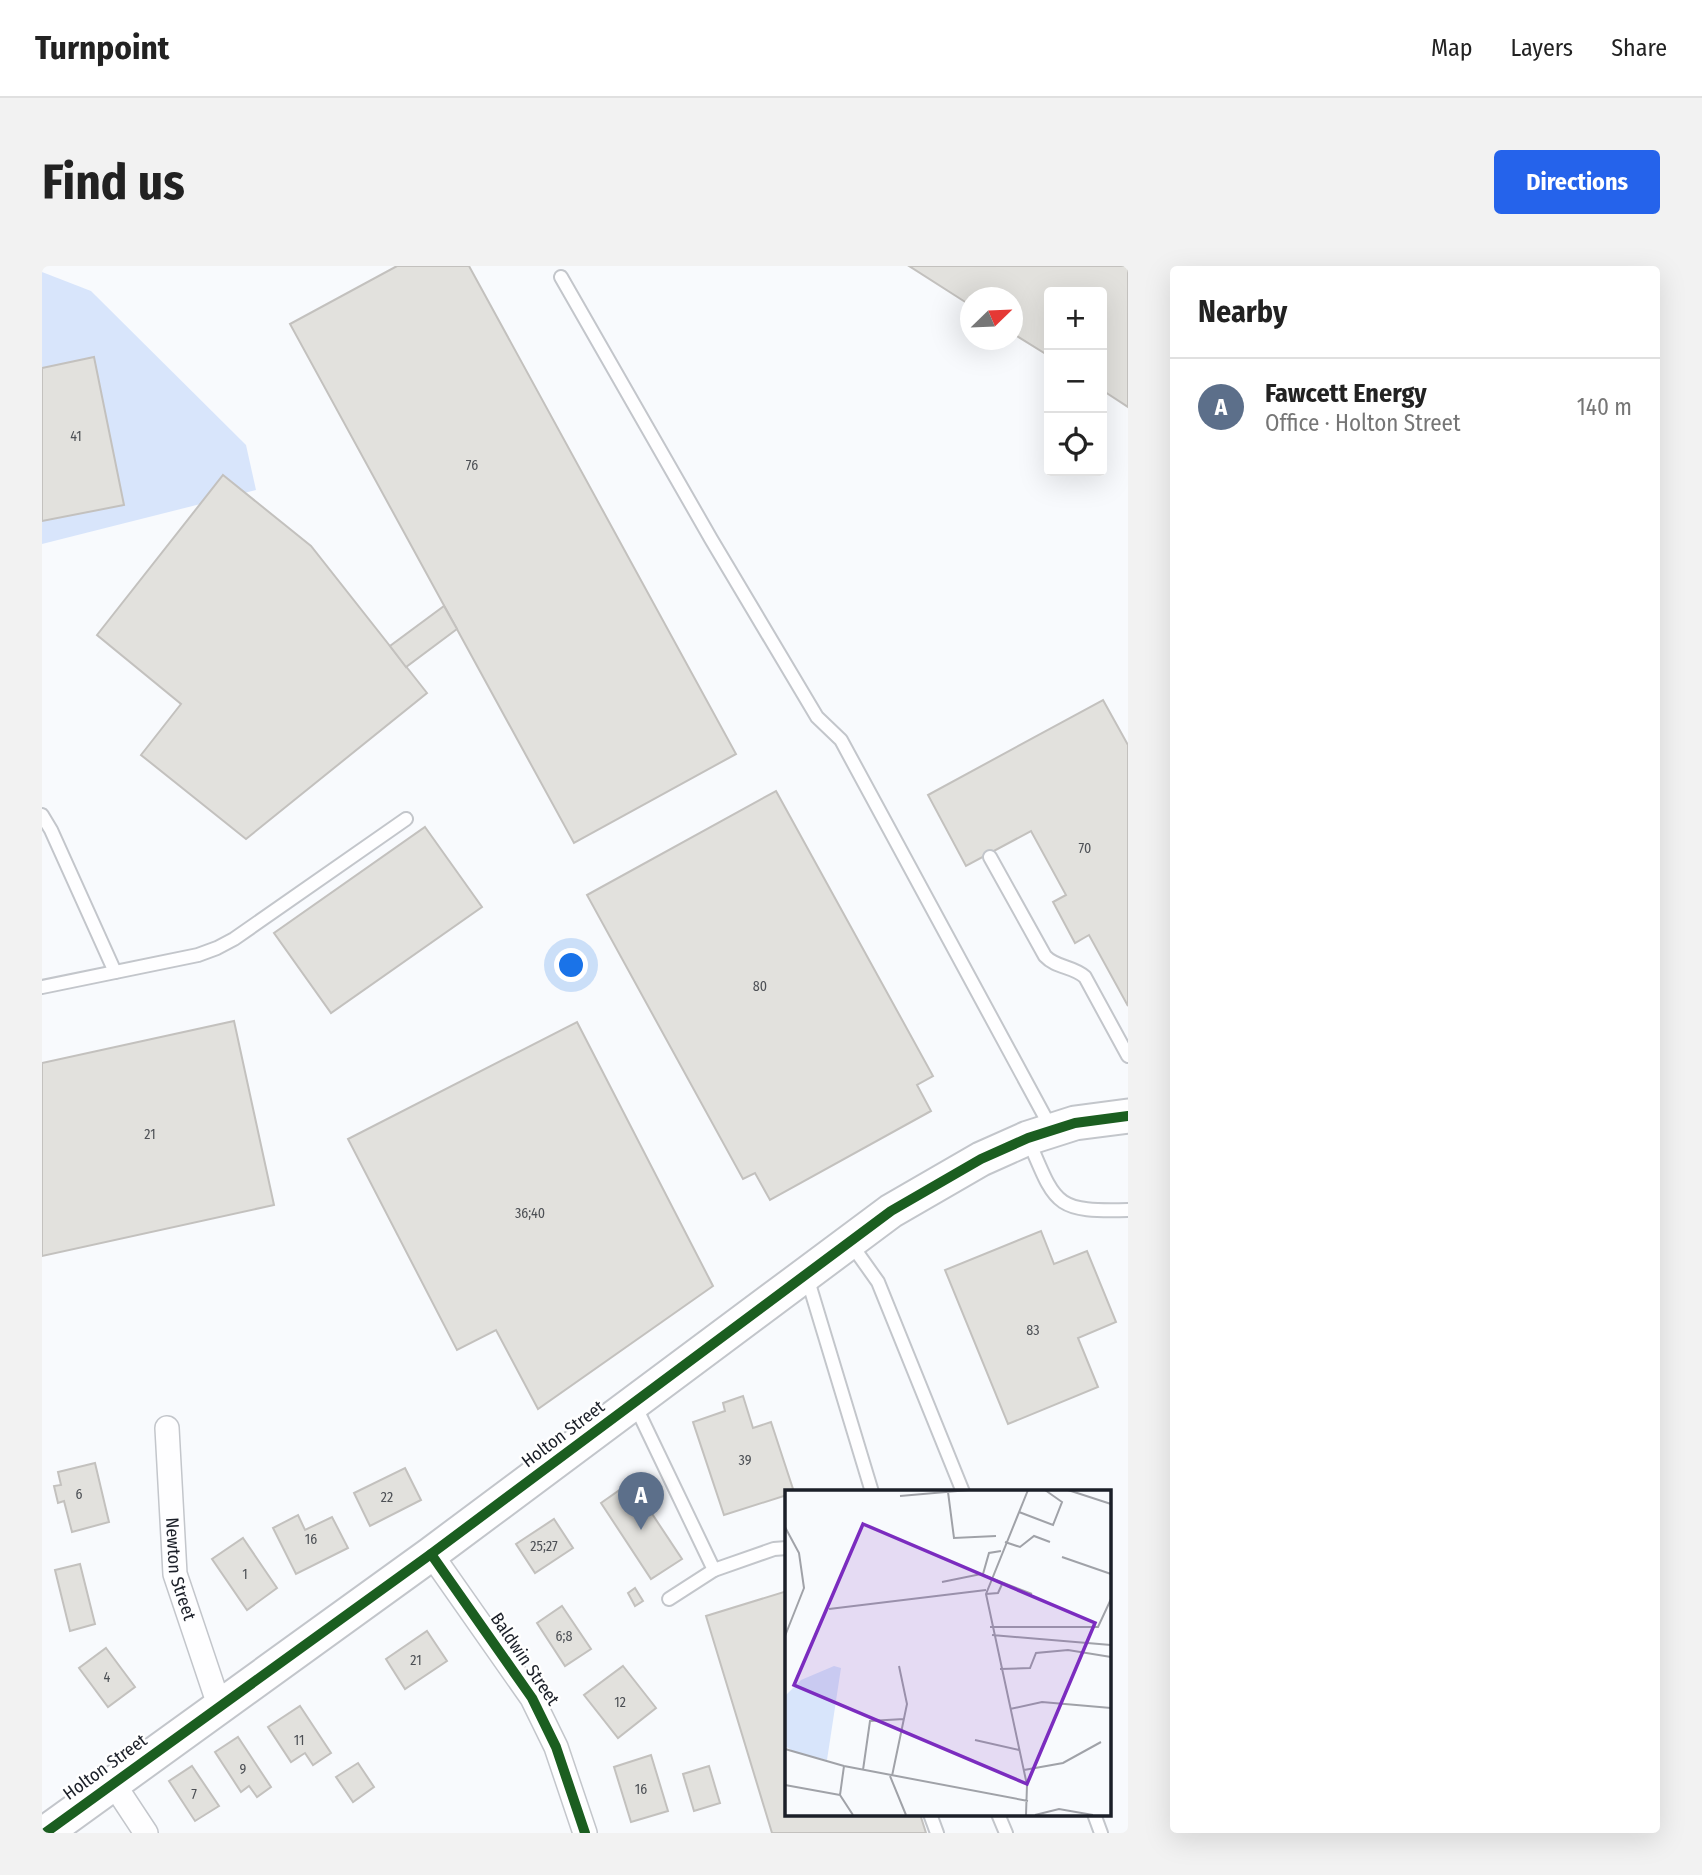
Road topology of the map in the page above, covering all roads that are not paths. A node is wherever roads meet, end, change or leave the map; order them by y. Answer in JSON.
{"nodes":[{"id":1,"x":561,"y":277,"type":"dead end"},
{"id":2,"x":42,"y":815,"type":"edge"},
{"id":3,"x":406,"y":819,"type":"dead end"},
{"id":4,"x":990,"y":858,"type":"dead end"},
{"id":5,"x":115,"y":972,"type":"junction"},
{"id":6,"x":42,"y":987,"type":"edge"},
{"id":7,"x":1128,"y":1056,"type":"edge"},
{"id":8,"x":1128,"y":1116,"type":"edge"},
{"id":9,"x":1039,"y":1134,"type":"junction"},
{"id":10,"x":1128,"y":1210,"type":"edge"},
{"id":11,"x":849,"y":1241,"type":"junction"},
{"id":12,"x":806,"y":1273,"type":"junction"},
{"id":13,"x":634,"y":1403,"type":"junction"},
{"id":14,"x":167,"y":1428,"type":"dead end"},
{"id":15,"x":871,"y":1490,"type":"edge"},
{"id":16,"x":962,"y":1490,"type":"edge"},
{"id":17,"x":785,"y":1548,"type":"edge"},
{"id":18,"x":431,"y":1554,"type":"junction"},
{"id":19,"x":714,"y":1570,"type":"junction"},
{"id":20,"x":669,"y":1599,"type":"dead end"},
{"id":21,"x":219,"y":1705,"type":"junction"},
{"id":22,"x":113,"y":1783,"type":"junction"},
{"id":23,"x":930,"y":1815,"type":"edge"},
{"id":24,"x":998,"y":1815,"type":"edge"},
{"id":25,"x":1094,"y":1815,"type":"edge"},
{"id":26,"x":45,"y":1833,"type":"edge"},
{"id":27,"x":146,"y":1833,"type":"edge"},
{"id":28,"x":585,"y":1833,"type":"edge"},
{"id":29,"x":937,"y":1833,"type":"edge"},
{"id":30,"x":1006,"y":1833,"type":"edge"},
{"id":31,"x":1101,"y":1833,"type":"edge"}],
"edges":[{"from":1,"to":9,"type":"lane"},
{"from":2,"to":5,"type":"lane"},
{"from":3,"to":5,"type":"lane"},
{"from":4,"to":7,"type":"lane"},
{"from":5,"to":6,"type":"lane"},
{"from":8,"to":9,"type":"street","name":"Holton Street"},
{"from":9,"to":10,"type":"lane"},
{"from":9,"to":11,"type":"street","name":"Holton Street"},
{"from":11,"to":12,"type":"street","name":"Holton Street"},
{"from":11,"to":16,"type":"lane"},
{"from":12,"to":13,"type":"street","name":"Holton Street"},
{"from":12,"to":15,"type":"lane"},
{"from":13,"to":18,"type":"street","name":"Holton Street"},
{"from":13,"to":19,"type":"lane"},
{"from":14,"to":21,"type":"street","name":"Newton Street"},
{"from":17,"to":19,"type":"lane"},
{"from":18,"to":21,"type":"street","name":"Holton Street"},
{"from":18,"to":28,"type":"street","name":"Baldwin Street"},
{"from":19,"to":20,"type":"lane"},
{"from":21,"to":22,"type":"street","name":"Holton Street"},
{"from":22,"to":26,"type":"street","name":"Holton Street"},
{"from":22,"to":27,"type":"street"},
{"from":23,"to":29,"type":"lane"},
{"from":24,"to":30,"type":"lane"},
{"from":25,"to":31,"type":"lane"}]}
